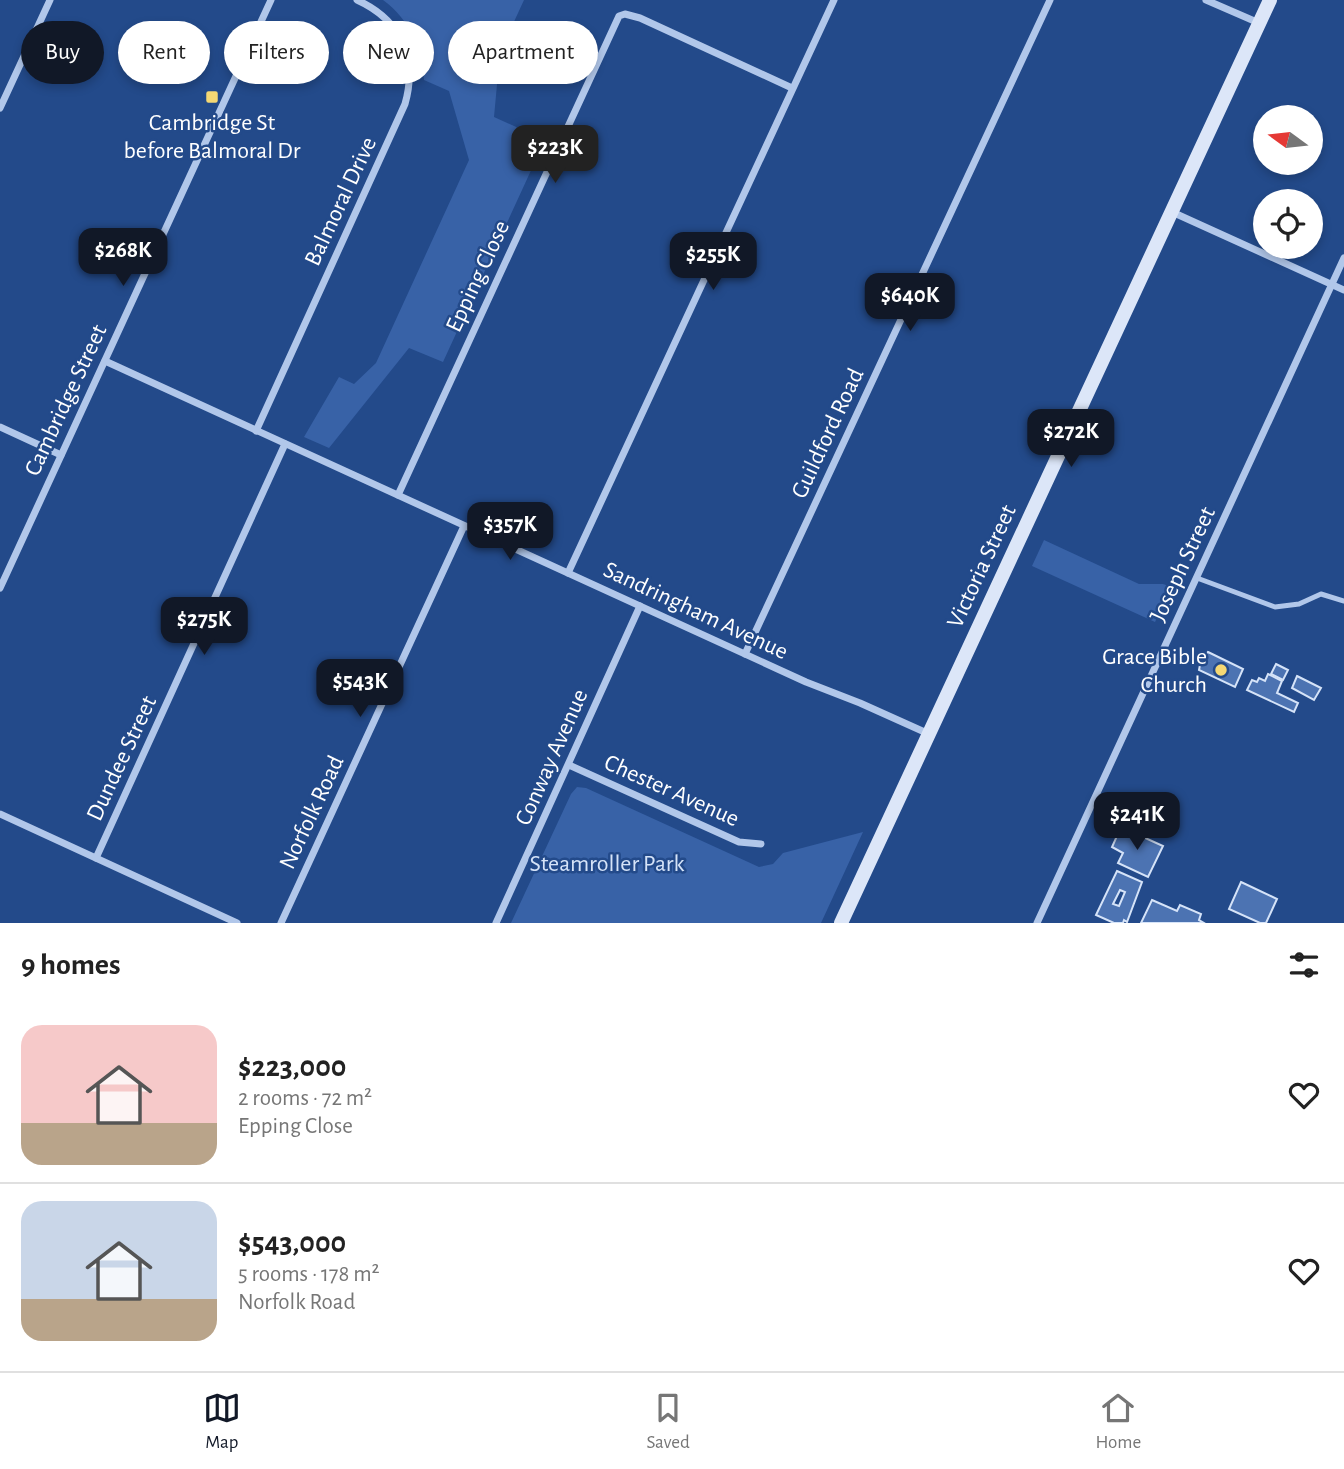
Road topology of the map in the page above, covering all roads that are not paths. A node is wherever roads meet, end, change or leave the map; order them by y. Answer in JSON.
{"nodes":[{"id":1,"x":50,"y":0,"type":"edge"},
{"id":2,"x":271,"y":0,"type":"edge"},
{"id":3,"x":356,"y":0,"type":"edge"},
{"id":4,"x":834,"y":0,"type":"edge"},
{"id":5,"x":1049,"y":0,"type":"edge"},
{"id":6,"x":1206,"y":0,"type":"edge"},
{"id":7,"x":1270,"y":0,"type":"edge"},
{"id":8,"x":1259,"y":24,"type":"junction"},
{"id":9,"x":792,"y":88,"type":"junction"},
{"id":10,"x":0,"y":108,"type":"edge"},
{"id":11,"x":1172,"y":212,"type":"junction"},
{"id":12,"x":1344,"y":258,"type":"edge"},
{"id":13,"x":1332,"y":285,"type":"junction"},
{"id":14,"x":1344,"y":290,"type":"edge"},
{"id":15,"x":104,"y":361,"type":"junction"},
{"id":16,"x":0,"y":427,"type":"edge"},
{"id":17,"x":256,"y":431,"type":"junction"},
{"id":18,"x":285,"y":444,"type":"junction"},
{"id":19,"x":61,"y":455,"type":"junction"},
{"id":20,"x":397,"y":495,"type":"junction"},
{"id":21,"x":464,"y":526,"type":"junction"},
{"id":22,"x":568,"y":573,"type":"junction"},
{"id":23,"x":1197,"y":578,"type":"junction"},
{"id":24,"x":0,"y":588,"type":"edge"},
{"id":25,"x":1344,"y":601,"type":"edge"},
{"id":26,"x":640,"y":606,"type":"junction"},
{"id":27,"x":745,"y":654,"type":"junction"},
{"id":28,"x":929,"y":734,"type":"junction"},
{"id":29,"x":569,"y":765,"type":"junction"},
{"id":30,"x":0,"y":814,"type":"edge"},
{"id":31,"x":761,"y":844,"type":"dead end"},
{"id":32,"x":96,"y":858,"type":"junction"},
{"id":33,"x":237,"y":923,"type":"edge"},
{"id":34,"x":281,"y":923,"type":"edge"},
{"id":35,"x":496,"y":923,"type":"edge"},
{"id":36,"x":841,"y":923,"type":"edge"},
{"id":37,"x":1037,"y":923,"type":"edge"}],
"edges":[{"from":1,"to":10,"type":"street"},
{"from":2,"to":15,"type":"street","name":"Cambridge Street"},
{"from":3,"to":17,"type":"street","name":"Balmoral Drive"},
{"from":4,"to":9,"type":"street"},
{"from":5,"to":27,"type":"street","name":"Guildford Road"},
{"from":6,"to":8,"type":"street"},
{"from":7,"to":8,"type":"street","name":"Victoria Street"},
{"from":8,"to":11,"type":"street","name":"Victoria Street"},
{"from":9,"to":20,"type":"street","name":"Epping Close"},
{"from":9,"to":22,"type":"street"},
{"from":11,"to":13,"type":"street"},
{"from":11,"to":28,"type":"street","name":"Victoria Street"},
{"from":12,"to":13,"type":"street","name":"Joseph Street"},
{"from":13,"to":14,"type":"street"},
{"from":13,"to":23,"type":"street","name":"Joseph Street"},
{"from":15,"to":17,"type":"street","name":"Sandringham Avenue"},
{"from":15,"to":19,"type":"street","name":"Cambridge Street"},
{"from":16,"to":19,"type":"street"},
{"from":17,"to":18,"type":"street","name":"Sandringham Avenue"},
{"from":18,"to":20,"type":"street","name":"Sandringham Avenue"},
{"from":18,"to":32,"type":"street","name":"Dundee Street"},
{"from":19,"to":24,"type":"street","name":"Cambridge Street"},
{"from":20,"to":21,"type":"street","name":"Sandringham Avenue"},
{"from":21,"to":22,"type":"street","name":"Sandringham Avenue"},
{"from":21,"to":34,"type":"street","name":"Norfolk Road"},
{"from":22,"to":26,"type":"street","name":"Sandringham Avenue"},
{"from":23,"to":25,"type":"lane"},
{"from":23,"to":37,"type":"street","name":"Joseph Street"},
{"from":26,"to":27,"type":"street","name":"Sandringham Avenue"},
{"from":26,"to":29,"type":"street","name":"Conway Avenue"},
{"from":27,"to":28,"type":"street","name":"Sandringham Avenue"},
{"from":28,"to":36,"type":"street","name":"Victoria Street"},
{"from":29,"to":31,"type":"street","name":"Chester Avenue"},
{"from":29,"to":35,"type":"street","name":"Conway Avenue"},
{"from":30,"to":32,"type":"street"},
{"from":32,"to":33,"type":"street"}]}
